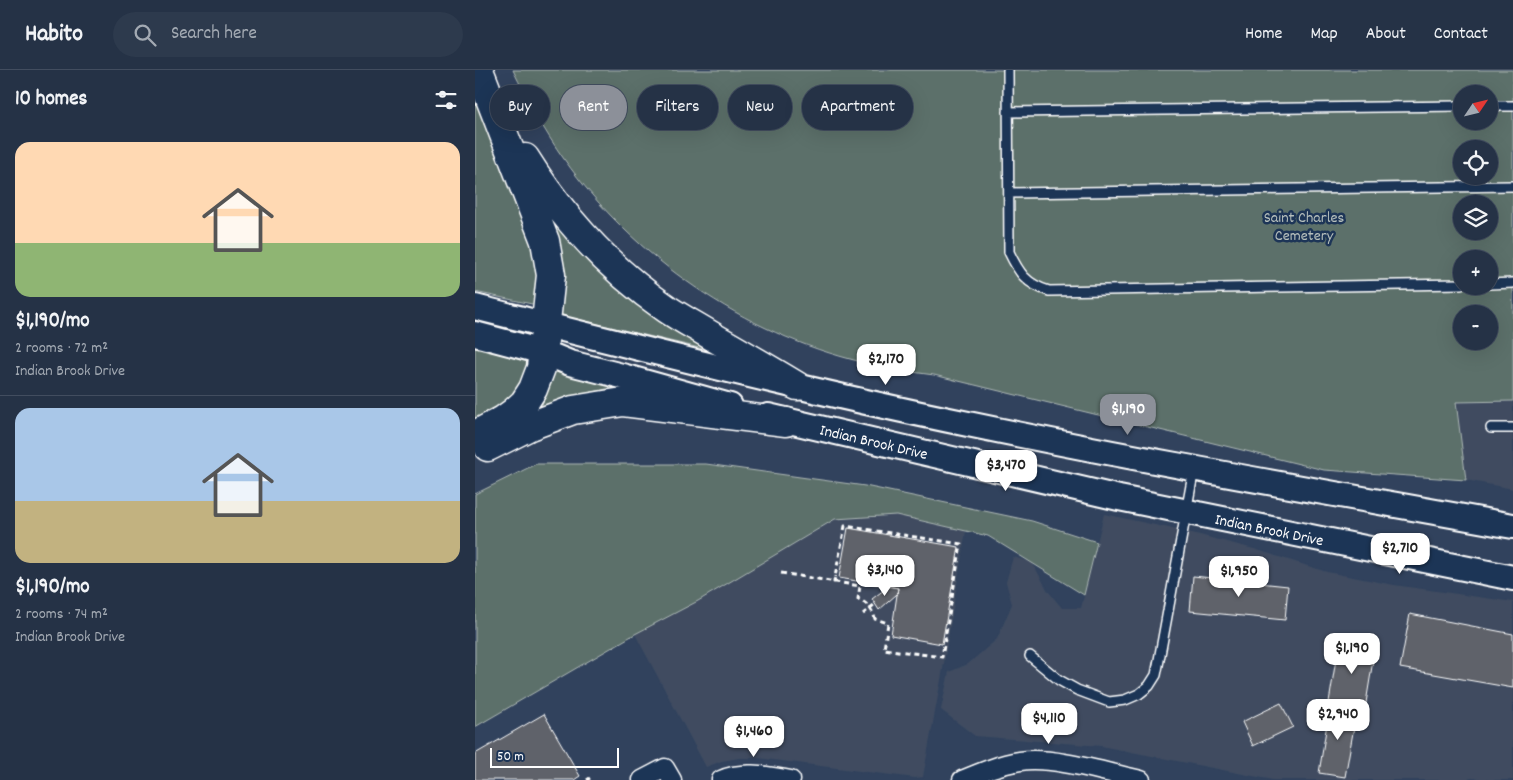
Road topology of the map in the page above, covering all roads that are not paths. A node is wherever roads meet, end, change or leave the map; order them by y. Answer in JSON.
{"nodes":[{"id":1,"x":479,"y":70,"type":"edge"},
{"id":2,"x":1008,"y":70,"type":"edge"},
{"id":3,"x":490,"y":98,"type":"edge"},
{"id":4,"x":1453,"y":106,"type":"edge"},
{"id":5,"x":1498,"y":106,"type":"edge"},
{"id":6,"x":1513,"y":106,"type":"edge"},
{"id":7,"x":1008,"y":112,"type":"junction"},
{"id":8,"x":502,"y":130,"type":"edge"},
{"id":9,"x":505,"y":130,"type":"edge"},
{"id":10,"x":1513,"y":186,"type":"edge"},
{"id":11,"x":1009,"y":193,"type":"junction"},
{"id":12,"x":1513,"y":283,"type":"edge"},
{"id":13,"x":1453,"y":284,"type":"edge"},
{"id":14,"x":1498,"y":284,"type":"edge"},
{"id":15,"x":475,"y":307,"type":"edge"},
{"id":16,"x":546,"y":325,"type":"junction"},
{"id":17,"x":475,"y":334,"type":"edge"},
{"id":18,"x":543,"y":352,"type":"junction"},
{"id":19,"x":797,"y":386,"type":"junction"},
{"id":20,"x":786,"y":422,"type":"junction"},
{"id":21,"x":1491,"y":428,"type":"dead end"},
{"id":22,"x":1513,"y":428,"type":"edge"},
{"id":23,"x":475,"y":435,"type":"edge"},
{"id":24,"x":475,"y":454,"type":"edge"},
{"id":25,"x":1194,"y":468,"type":"junction"},
{"id":26,"x":1185,"y":511,"type":"junction"},
{"id":27,"x":1513,"y":526,"type":"edge"},
{"id":28,"x":1513,"y":578,"type":"edge"},
{"id":29,"x":1030,"y":656,"type":"dead end"},
{"id":30,"x":643,"y":780,"type":"edge"},
{"id":31,"x":672,"y":780,"type":"edge"},
{"id":32,"x":721,"y":780,"type":"edge"},
{"id":33,"x":791,"y":780,"type":"edge"},
{"id":34,"x":962,"y":780,"type":"edge"},
{"id":35,"x":1141,"y":780,"type":"edge"}],
"edges":[{"from":1,"to":3,"type":"highway"},
{"from":2,"to":7,"type":"lane"},
{"from":4,"to":7,"type":"lane"},
{"from":5,"to":6,"type":"lane"},
{"from":7,"to":11,"type":"lane"},
{"from":8,"to":16,"type":"highway"},
{"from":9,"to":19,"type":"highway"},
{"from":10,"to":11,"type":"lane"},
{"from":11,"to":13,"type":"lane"},
{"from":12,"to":14,"type":"lane"},
{"from":15,"to":16,"type":"main road"},
{"from":16,"to":18,"type":"highway"},
{"from":16,"to":19,"type":"main road"},
{"from":17,"to":18,"type":"main road","name":"Indian Brook Drive"},
{"from":18,"to":20,"type":"main road","name":"Indian Brook Drive"},
{"from":18,"to":23,"type":"highway"},
{"from":19,"to":25,"type":"main road"},
{"from":20,"to":24,"type":"highway"},
{"from":20,"to":26,"type":"main road","name":"Indian Brook Drive"},
{"from":21,"to":22,"type":"lane"},
{"from":25,"to":26,"type":"lane"},
{"from":25,"to":27,"type":"main road"},
{"from":26,"to":28,"type":"main road","name":"Indian Brook Drive"},
{"from":26,"to":29,"type":"lane"},
{"from":30,"to":31,"type":"street"},
{"from":32,"to":33,"type":"street"},
{"from":34,"to":35,"type":"street"}]}
